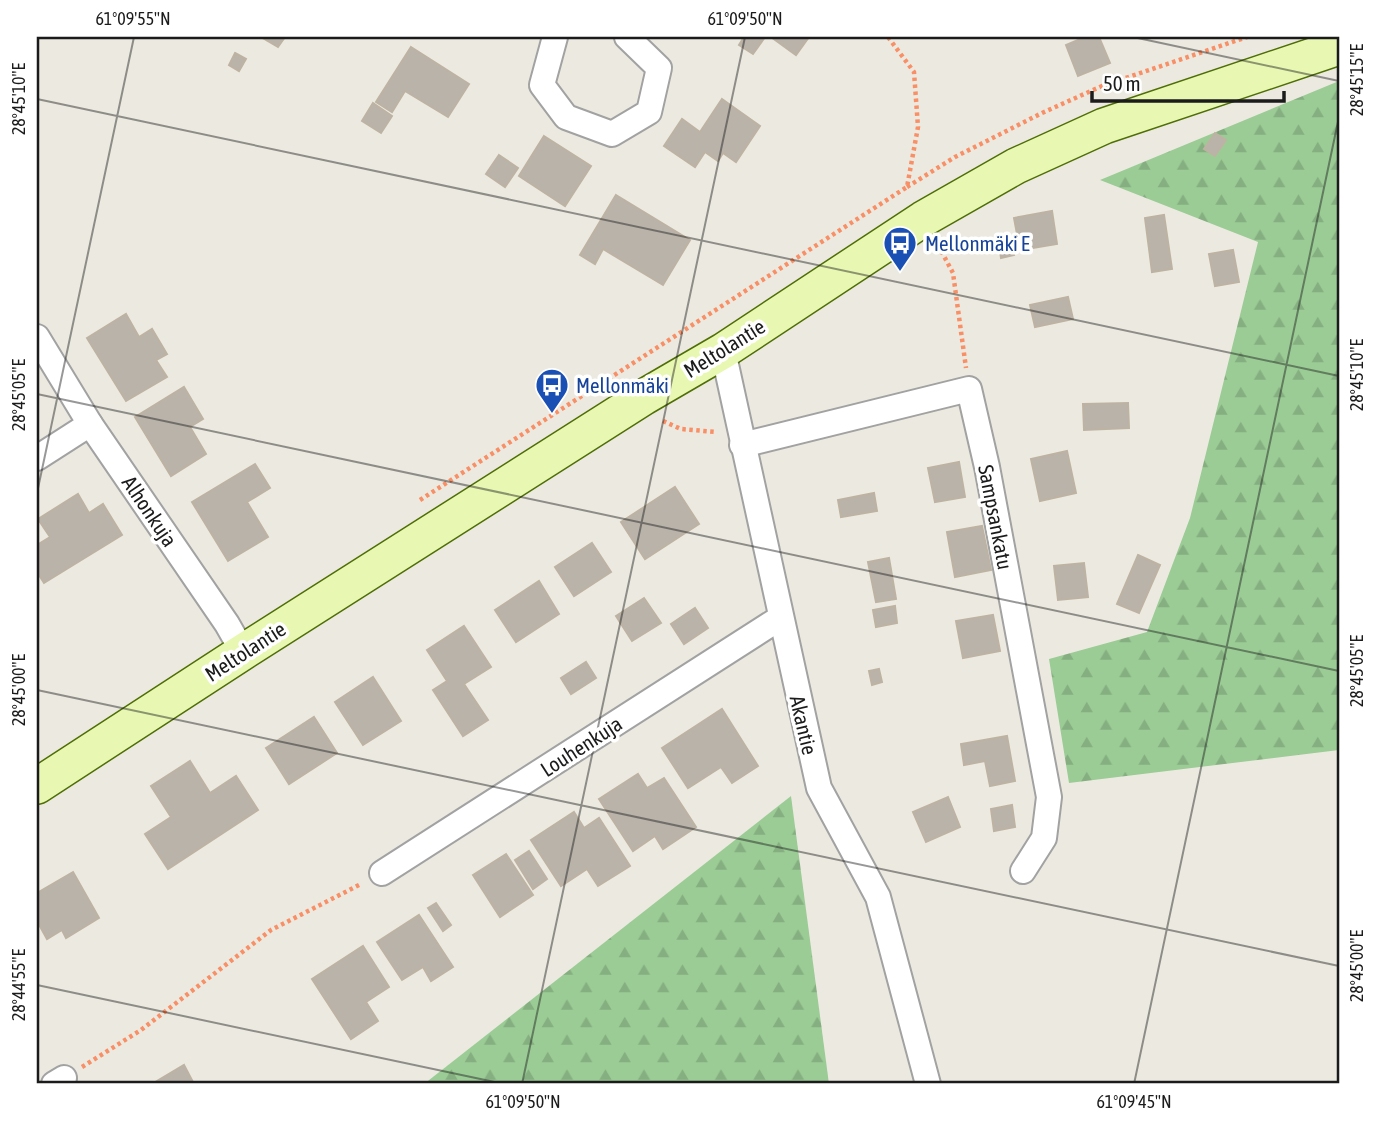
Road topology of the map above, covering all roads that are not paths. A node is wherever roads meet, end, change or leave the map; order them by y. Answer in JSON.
{"nodes":[{"id":1,"x":555,"y":37,"type":"edge"},
{"id":2,"x":627,"y":37,"type":"edge"},
{"id":3,"x":1339,"y":47,"type":"edge"},
{"id":4,"x":37,"y":337,"type":"edge"},
{"id":5,"x":723,"y":351,"type":"junction"},
{"id":6,"x":90,"y":424,"type":"junction"},
{"id":7,"x":742,"y":445,"type":"junction"},
{"id":8,"x":37,"y":458,"type":"edge"},
{"id":9,"x":780,"y":618,"type":"junction"},
{"id":10,"x":243,"y":652,"type":"junction"},
{"id":11,"x":37,"y":786,"type":"edge"},
{"id":12,"x":1023,"y":870,"type":"dead end"},
{"id":13,"x":382,"y":873,"type":"road end"},
{"id":14,"x":928,"y":1084,"type":"edge"}],
"edges":[{"from":1,"to":2,"type":"street"},
{"from":3,"to":5,"type":"street","name":"Meltolantie"},
{"from":4,"to":6,"type":"street","name":"Alhonkuja"},
{"from":5,"to":7,"type":"street","name":"Akantie"},
{"from":5,"to":10,"type":"street","name":"Meltolantie"},
{"from":6,"to":8,"type":"street"},
{"from":6,"to":10,"type":"street","name":"Alhonkuja"},
{"from":7,"to":9,"type":"street","name":"Akantie"},
{"from":7,"to":12,"type":"street","name":"Sampsankatu"},
{"from":9,"to":13,"type":"street","name":"Louhenkuja"},
{"from":9,"to":14,"type":"street","name":"Akantie"},
{"from":10,"to":11,"type":"street","name":"Meltolantie"}]}
